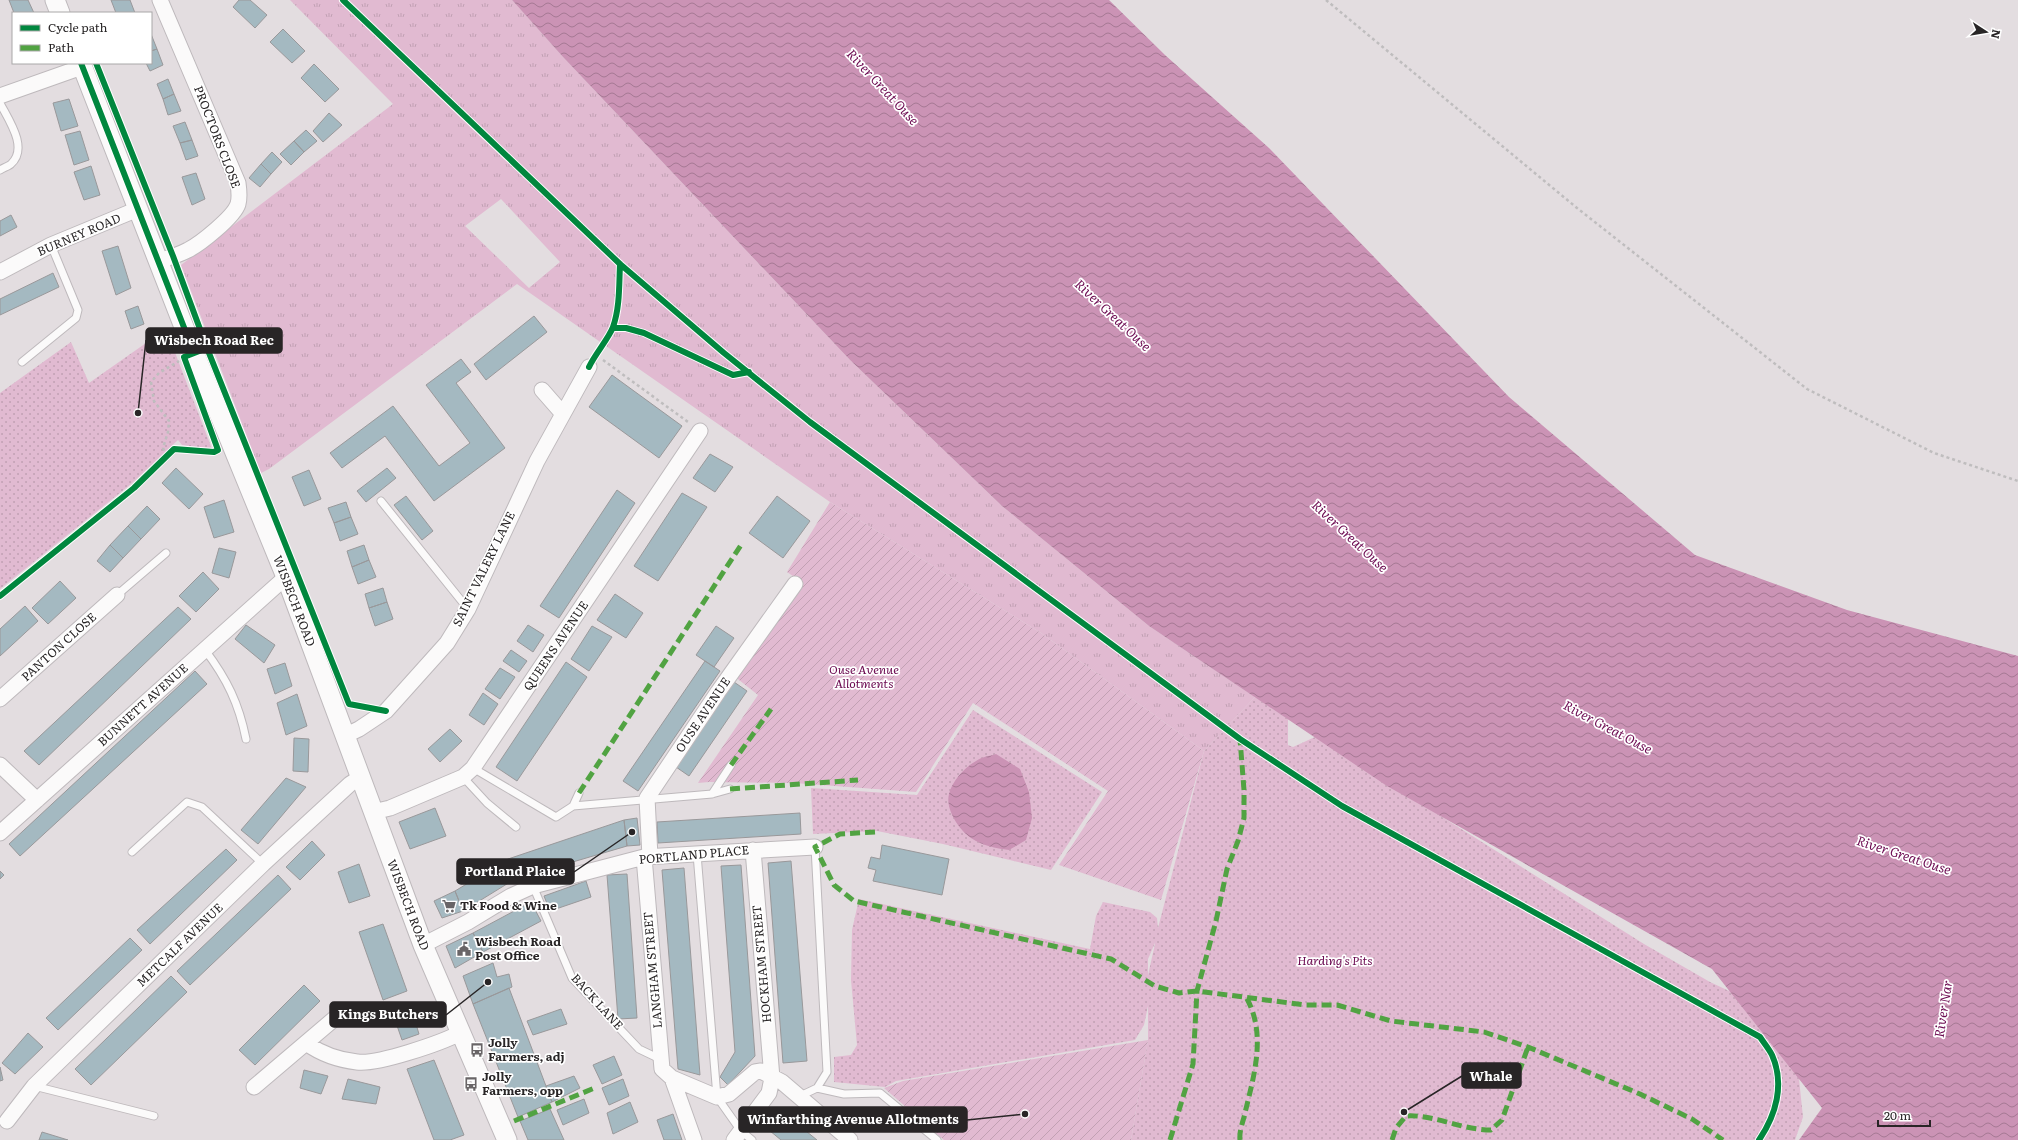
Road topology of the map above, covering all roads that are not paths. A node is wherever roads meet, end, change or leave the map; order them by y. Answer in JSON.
{"nodes":[{"id":1,"x":55,"y":0,"type":"edge"},
{"id":2,"x":160,"y":0,"type":"edge"},
{"id":3,"x":60,"y":12,"type":"edge"},
{"id":4,"x":81,"y":65,"type":"edge"},
{"id":5,"x":0,"y":96,"type":"edge"},
{"id":6,"x":0,"y":103,"type":"edge"},
{"id":7,"x":0,"y":170,"type":"edge"},
{"id":8,"x":138,"y":209,"type":"junction"},
{"id":9,"x":51,"y":245,"type":"junction"},
{"id":10,"x":158,"y":261,"type":"junction"},
{"id":11,"x":0,"y":272,"type":"edge"},
{"id":12,"x":22,"y":362,"type":"dead end"},
{"id":13,"x":589,"y":367,"type":"road end"},
{"id":14,"x":542,"y":390,"type":"dead end"},
{"id":15,"x":564,"y":414,"type":"junction"},
{"id":16,"x":700,"y":431,"type":"road end"},
{"id":17,"x":381,"y":501,"type":"dead end"},
{"id":18,"x":166,"y":553,"type":"dead end"},
{"id":19,"x":286,"y":577,"type":"junction"},
{"id":20,"x":795,"y":584,"type":"dead end"},
{"id":21,"x":117,"y":595,"type":"joint"},
{"id":22,"x":468,"y":609,"type":"junction"},
{"id":23,"x":205,"y":650,"type":"junction"},
{"id":24,"x":0,"y":699,"type":"edge"},
{"id":25,"x":344,"y":736,"type":"junction"},
{"id":26,"x":246,"y":739,"type":"dead end"},
{"id":27,"x":0,"y":765,"type":"edge"},
{"id":28,"x":731,"y":765,"type":"dead end"},
{"id":29,"x":468,"y":772,"type":"junction"},
{"id":30,"x":361,"y":777,"type":"junction"},
{"id":31,"x":730,"y":789,"type":"dead end"},
{"id":32,"x":579,"y":794,"type":"dead end"},
{"id":33,"x":712,"y":794,"type":"junction"},
{"id":34,"x":647,"y":798,"type":"junction"},
{"id":35,"x":37,"y":800,"type":"junction"},
{"id":36,"x":573,"y":806,"type":"junction"},
{"id":37,"x":373,"y":812,"type":"junction"},
{"id":38,"x":516,"y":827,"type":"dead end"},
{"id":39,"x":0,"y":833,"type":"edge"},
{"id":40,"x":815,"y":847,"type":"joint"},
{"id":41,"x":753,"y":850,"type":"junction"},
{"id":42,"x":132,"y":852,"type":"dead end"},
{"id":43,"x":697,"y":854,"type":"junction"},
{"id":44,"x":647,"y":857,"type":"junction"},
{"id":45,"x":263,"y":864,"type":"junction"},
{"id":46,"x":533,"y":886,"type":"junction"},
{"id":47,"x":423,"y":945,"type":"junction"},
{"id":48,"x":334,"y":1019,"type":"dead end"},
{"id":49,"x":460,"y":1033,"type":"junction"},
{"id":50,"x":306,"y":1043,"type":"junction"},
{"id":51,"x":660,"y":1059,"type":"junction"},
{"id":52,"x":672,"y":1078,"type":"junction"},
{"id":53,"x":772,"y":1078,"type":"junction"},
{"id":54,"x":34,"y":1086,"type":"junction"},
{"id":55,"x":254,"y":1087,"type":"dead end"},
{"id":56,"x":817,"y":1088,"type":"junction"},
{"id":57,"x":798,"y":1097,"type":"junction"},
{"id":58,"x":717,"y":1098,"type":"junction"},
{"id":59,"x":154,"y":1116,"type":"dead end"},
{"id":60,"x":8,"y":1121,"type":"dead end"},
{"id":61,"x":742,"y":1137,"type":"edge"},
{"id":62,"x":507,"y":1140,"type":"edge"},
{"id":63,"x":694,"y":1140,"type":"edge"},
{"id":64,"x":850,"y":1140,"type":"edge"},
{"id":65,"x":937,"y":1140,"type":"edge"}],
"edges":[{"from":1,"to":3,"type":"street"},
{"from":2,"to":10,"type":"street","name":"PROCTORS CLOSE"},
{"from":4,"to":5,"type":"street"},
{"from":4,"to":8,"type":"street","name":"WISBECH ROAD"},
{"from":6,"to":7,"type":"lane"},
{"from":8,"to":9,"type":"street","name":"BURNEY ROAD"},
{"from":8,"to":10,"type":"street","name":"WISBECH ROAD"},
{"from":9,"to":11,"type":"street","name":"BURNEY ROAD"},
{"from":9,"to":12,"type":"lane"},
{"from":10,"to":19,"type":"street","name":"WISBECH ROAD"},
{"from":13,"to":15,"type":"street","name":"SAINT VALERY LANE"},
{"from":14,"to":15,"type":"street"},
{"from":15,"to":22,"type":"street","name":"SAINT VALERY LANE"},
{"from":16,"to":29,"type":"street","name":"QUEENS AVENUE"},
{"from":17,"to":22,"type":"lane"},
{"from":18,"to":21,"type":"lane"},
{"from":19,"to":23,"type":"street","name":"BUNNETT AVENUE"},
{"from":19,"to":25,"type":"street","name":"WISBECH ROAD"},
{"from":20,"to":34,"type":"street","name":"OUSE AVENUE"},
{"from":21,"to":24,"type":"street","name":"PANTON CLOSE"},
{"from":22,"to":25,"type":"street","name":"SAINT VALERY LANE"},
{"from":23,"to":26,"type":"lane"},
{"from":23,"to":35,"type":"street","name":"BUNNETT AVENUE"},
{"from":25,"to":30,"type":"street","name":"WISBECH ROAD"},
{"from":27,"to":35,"type":"street"},
{"from":28,"to":33,"type":"lane"},
{"from":29,"to":36,"type":"lane"},
{"from":29,"to":37,"type":"street"},
{"from":29,"to":38,"type":"lane"},
{"from":30,"to":37,"type":"street","name":"WISBECH ROAD"},
{"from":30,"to":45,"type":"street","name":"METCALF AVENUE"},
{"from":31,"to":33,"type":"lane"},
{"from":32,"to":36,"type":"lane"},
{"from":33,"to":34,"type":"lane"},
{"from":34,"to":36,"type":"lane"},
{"from":34,"to":44,"type":"street"},
{"from":35,"to":39,"type":"street","name":"BUNNETT AVENUE"},
{"from":37,"to":47,"type":"street","name":"WISBECH ROAD"},
{"from":40,"to":41,"type":"street","name":"PORTLAND PLACE"},
{"from":40,"to":56,"type":"lane"},
{"from":41,"to":43,"type":"street","name":"PORTLAND PLACE"},
{"from":41,"to":53,"type":"street","name":"HOCKHAM STREET"},
{"from":42,"to":45,"type":"lane"},
{"from":43,"to":44,"type":"street","name":"PORTLAND PLACE"},
{"from":43,"to":58,"type":"lane"},
{"from":44,"to":46,"type":"street","name":"PORTLAND PLACE"},
{"from":44,"to":51,"type":"street","name":"LANGHAM STREET"},
{"from":45,"to":54,"type":"street","name":"METCALF AVENUE"},
{"from":46,"to":47,"type":"street","name":"PORTLAND PLACE"},
{"from":46,"to":51,"type":"lane","name":"BACK LANE"},
{"from":47,"to":49,"type":"street","name":"WISBECH ROAD"},
{"from":48,"to":50,"type":"street"},
{"from":49,"to":50,"type":"street"},
{"from":49,"to":62,"type":"street","name":"WISBECH ROAD"},
{"from":50,"to":55,"type":"street"},
{"from":51,"to":52,"type":"street","name":"LANGHAM STREET"},
{"from":52,"to":58,"type":"street"},
{"from":52,"to":63,"type":"street"},
{"from":53,"to":57,"type":"street"},
{"from":53,"to":58,"type":"street"},
{"from":53,"to":61,"type":"street"},
{"from":54,"to":59,"type":"lane"},
{"from":54,"to":60,"type":"street","name":"METCALF AVENUE"},
{"from":56,"to":57,"type":"lane"},
{"from":56,"to":65,"type":"lane"},
{"from":57,"to":64,"type":"street"},
{"from":58,"to":61,"type":"lane"}]}
